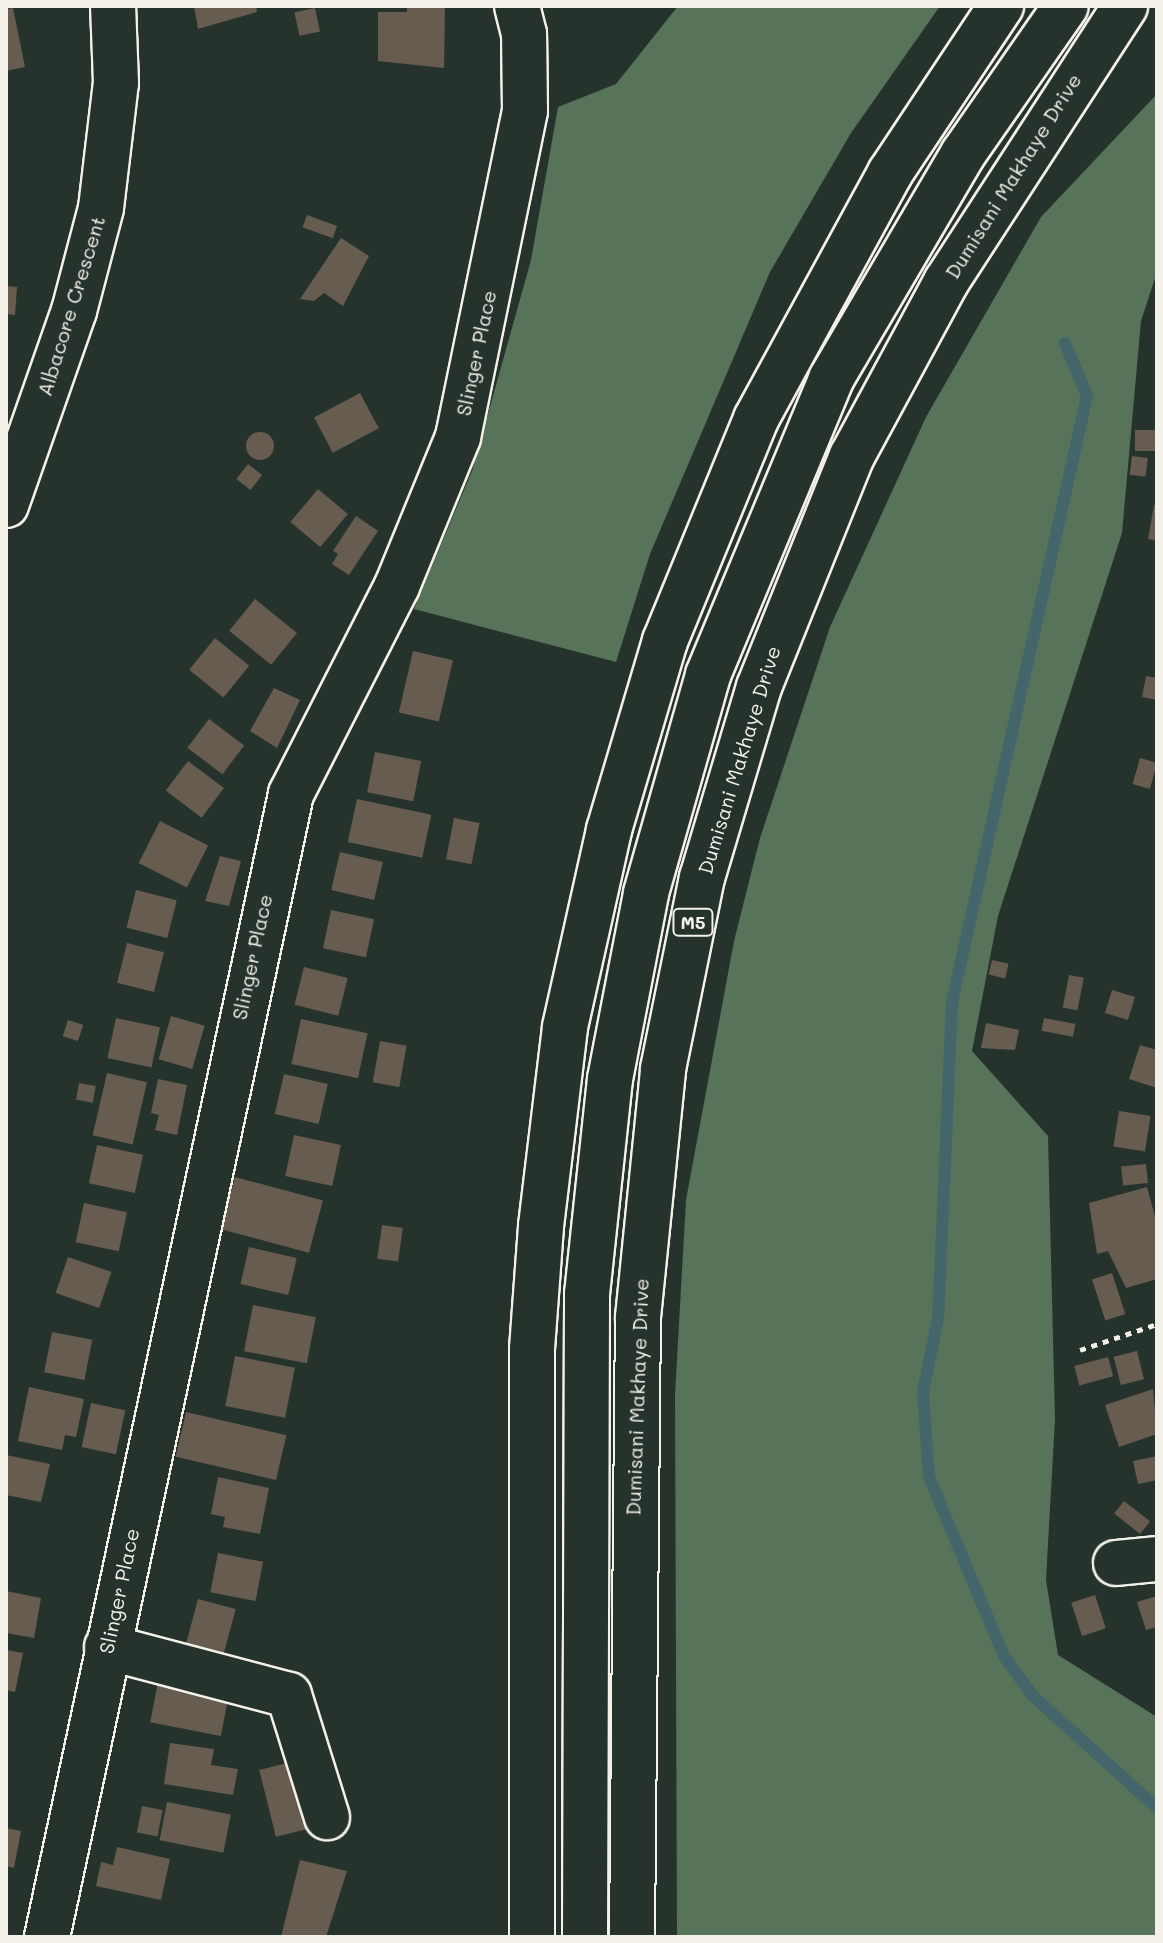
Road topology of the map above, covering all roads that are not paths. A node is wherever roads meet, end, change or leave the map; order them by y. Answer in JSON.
{"nodes":[{"id":1,"x":113,"y":6,"type":"edge"},
{"id":2,"x":517,"y":6,"type":"edge"},
{"id":3,"x":1001,"y":6,"type":"edge"},
{"id":4,"x":1066,"y":6,"type":"edge"},
{"id":5,"x":1125,"y":6,"type":"edge"},
{"id":6,"x":6,"y":505,"type":"edge"},
{"id":7,"x":107,"y":1647,"type":"junction"},
{"id":8,"x":327,"y":1817,"type":"dead end"},
{"id":9,"x":47,"y":1937,"type":"edge"},
{"id":10,"x":532,"y":1937,"type":"edge"},
{"id":11,"x":585,"y":1937,"type":"edge"},
{"id":12,"x":632,"y":1937,"type":"edge"}],
"edges":[{"from":1,"to":6,"type":"main road","name":"Albacore Crescent"},
{"from":2,"to":7,"type":"main road","name":"Slinger Place"},
{"from":3,"to":10,"type":"main road"},
{"from":4,"to":11,"type":"main road"},
{"from":5,"to":12,"type":"main road","name":"Dumisani Makhaye Drive","number":"M5"},
{"from":7,"to":8,"type":"main road"},
{"from":7,"to":9,"type":"main road","name":"Slinger Place"}]}
